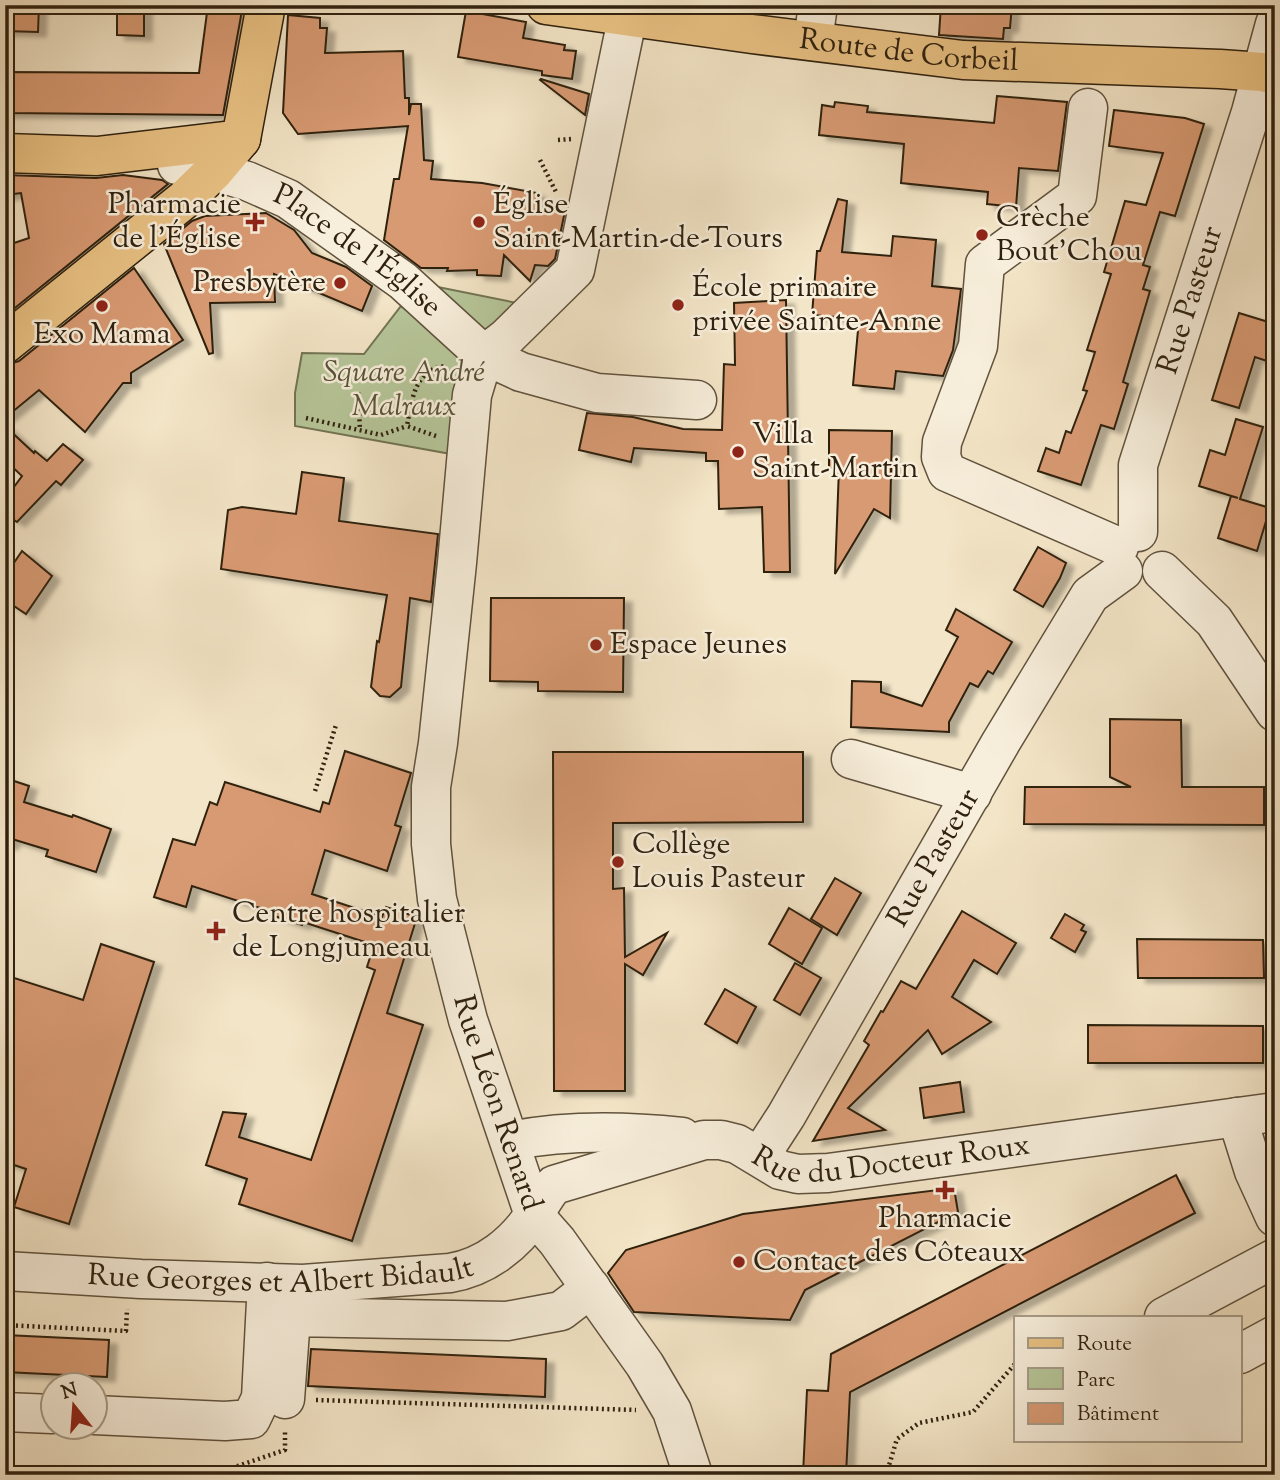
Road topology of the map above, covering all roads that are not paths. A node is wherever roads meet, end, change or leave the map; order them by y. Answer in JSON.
{"nodes":[{"id":1,"x":266,"y":5,"type":"edge"},
{"id":2,"x":546,"y":5,"type":"edge"},
{"id":3,"x":629,"y":11,"type":"edge"},
{"id":4,"x":816,"y":23,"type":"edge"},
{"id":5,"x":1275,"y":24,"type":"edge"},
{"id":6,"x":1268,"y":74,"type":"edge"},
{"id":7,"x":1088,"y":108,"type":"dead end"},
{"id":8,"x":241,"y":139,"type":"junction"},
{"id":9,"x":141,"y":150,"type":"junction"},
{"id":10,"x":5,"y":153,"type":"edge"},
{"id":11,"x":214,"y":172,"type":"junction"},
{"id":12,"x":181,"y":182,"type":"junction"},
{"id":13,"x":5,"y":344,"type":"edge"},
{"id":14,"x":484,"y":355,"type":"junction"},
{"id":15,"x":697,"y":400,"type":"dead end"},
{"id":16,"x":1127,"y":550,"type":"junction"},
{"id":17,"x":1275,"y":712,"type":"edge"},
{"id":18,"x":851,"y":760,"type":"dead end"},
{"id":19,"x":972,"y":794,"type":"junction"},
{"id":20,"x":1264,"y":1117,"type":"edge"},
{"id":21,"x":704,"y":1140,"type":"junction"},
{"id":22,"x":510,"y":1141,"type":"junction"},
{"id":23,"x":760,"y":1156,"type":"junction"},
{"id":24,"x":534,"y":1215,"type":"junction"},
{"id":25,"x":1275,"y":1217,"type":"edge"},
{"id":26,"x":1275,"y":1258,"type":"edge"},
{"id":27,"x":5,"y":1272,"type":"edge"},
{"id":28,"x":267,"y":1282,"type":"junction"},
{"id":29,"x":591,"y":1288,"type":"junction"},
{"id":30,"x":1166,"y":1316,"type":"edge"},
{"id":31,"x":285,"y":1399,"type":"road end"},
{"id":32,"x":5,"y":1412,"type":"edge"},
{"id":33,"x":38,"y":1413,"type":"edge"},
{"id":34,"x":108,"y":1416,"type":"edge"},
{"id":35,"x":693,"y":1475,"type":"edge"}],
"edges":[{"from":1,"to":8,"type":"main road"},
{"from":2,"to":3,"type":"main road","name":"Route de Corbeil"},
{"from":3,"to":4,"type":"main road","name":"Route de Corbeil"},
{"from":3,"to":14,"type":"street"},
{"from":4,"to":6,"type":"main road","name":"Route de Corbeil"},
{"from":5,"to":6,"type":"street","name":"Rue Pasteur"},
{"from":6,"to":16,"type":"street","name":"Rue Pasteur"},
{"from":7,"to":16,"type":"street"},
{"from":8,"to":9,"type":"main road"},
{"from":8,"to":11,"type":"main road"},
{"from":9,"to":10,"type":"main road"},
{"from":9,"to":12,"type":"main road"},
{"from":11,"to":12,"type":"main road"},
{"from":11,"to":14,"type":"street","name":"Place de l'Église"},
{"from":12,"to":13,"type":"main road"},
{"from":14,"to":15,"type":"street","name":"Place de l'Église"},
{"from":14,"to":22,"type":"street","name":"Rue Léon Renard"},
{"from":16,"to":17,"type":"street"},
{"from":16,"to":19,"type":"street","name":"Rue Pasteur"},
{"from":18,"to":19,"type":"street"},
{"from":19,"to":23,"type":"street","name":"Rue Pasteur"},
{"from":20,"to":23,"type":"street","name":"Rue du Docteur Roux"},
{"from":20,"to":25,"type":"street"},
{"from":21,"to":22,"type":"street"},
{"from":21,"to":23,"type":"street","name":"Rue du Docteur Roux"},
{"from":21,"to":24,"type":"street","name":"Rue du Docteur Roux"},
{"from":22,"to":24,"type":"street","name":"Rue Léon Renard"},
{"from":24,"to":28,"type":"street","name":"Rue Georges et Albert Bidault"},
{"from":24,"to":29,"type":"street","name":"Rue Léon Renard"},
{"from":26,"to":30,"type":"street"},
{"from":27,"to":28,"type":"street","name":"Rue Georges et Albert Bidault"},
{"from":28,"to":34,"type":"street"},
{"from":29,"to":31,"type":"street"},
{"from":29,"to":35,"type":"street","name":"Rue Léon Renard"},
{"from":32,"to":33,"type":"street"}]}
